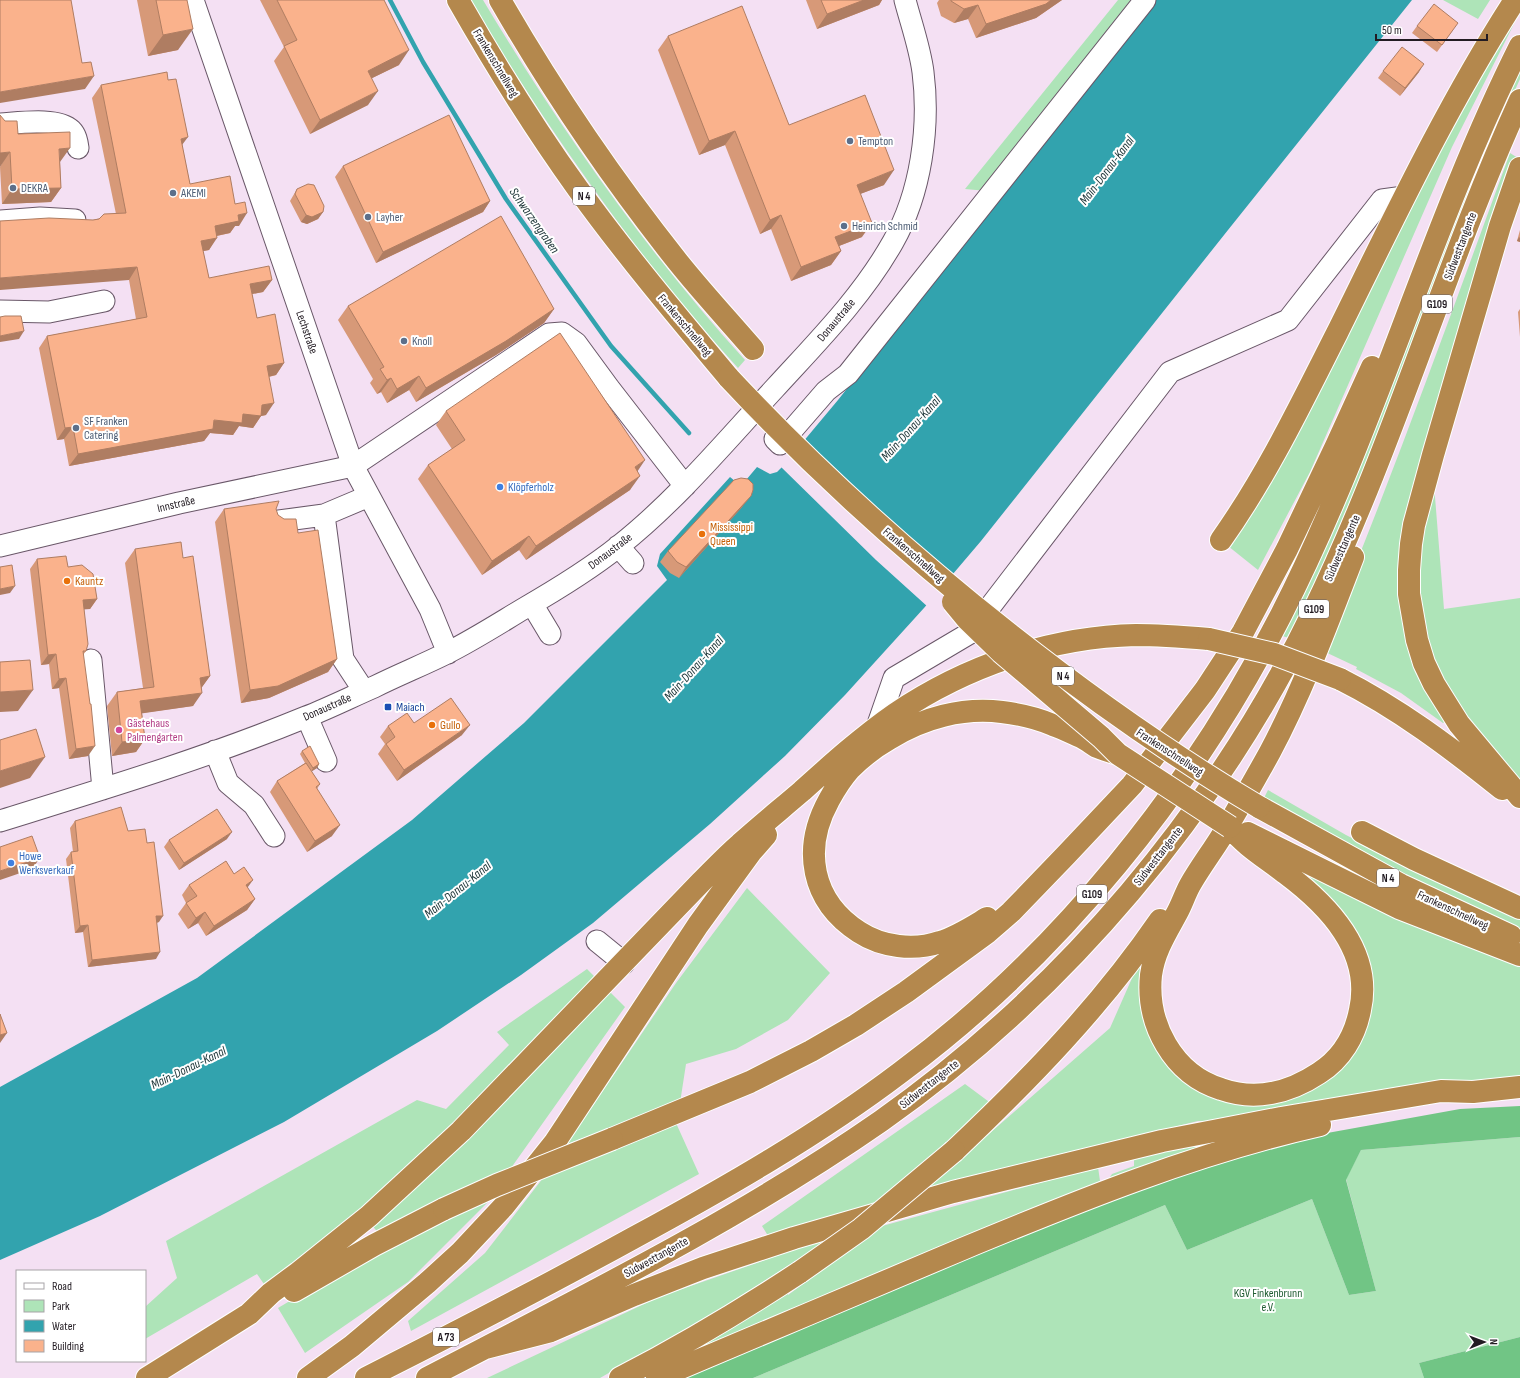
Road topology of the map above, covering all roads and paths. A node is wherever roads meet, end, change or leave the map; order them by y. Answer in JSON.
{"nodes":[{"id":1,"x":193,"y":0,"type":"edge"},
{"id":2,"x":458,"y":0,"type":"edge"},
{"id":3,"x":500,"y":0,"type":"edge"},
{"id":4,"x":905,"y":0,"type":"edge"},
{"id":5,"x":1146,"y":0,"type":"edge"},
{"id":6,"x":1515,"y":0,"type":"edge"},
{"id":7,"x":1520,"y":46,"type":"edge"},
{"id":8,"x":1520,"y":100,"type":"edge"},
{"id":9,"x":0,"y":124,"type":"edge"},
{"id":10,"x":78,"y":148,"type":"dead end"},
{"id":11,"x":1520,"y":168,"type":"edge"},
{"id":12,"x":1404,"y":197,"type":"junction"},
{"id":13,"x":85,"y":220,"type":"edge"},
{"id":14,"x":0,"y":221,"type":"edge"},
{"id":15,"x":1419,"y":282,"type":"junction"},
{"id":16,"x":104,"y":301,"type":"dead end"},
{"id":17,"x":0,"y":311,"type":"edge"},
{"id":18,"x":753,"y":349,"type":"dead end"},
{"id":19,"x":750,"y":416,"type":"junction"},
{"id":20,"x":1391,"y":429,"type":"junction"},
{"id":21,"x":353,"y":466,"type":"junction"},
{"id":22,"x":685,"y":486,"type":"junction"},
{"id":23,"x":369,"y":496,"type":"junction"},
{"id":24,"x":324,"y":515,"type":"junction"},
{"id":25,"x":279,"y":521,"type":"edge"},
{"id":26,"x":1221,"y":540,"type":"dead end"},
{"id":27,"x":0,"y":546,"type":"edge"},
{"id":28,"x":618,"y":546,"type":"junction"},
{"id":29,"x":915,"y":556,"type":"junction"},
{"id":30,"x":633,"y":563,"type":"dead end"},
{"id":31,"x":532,"y":604,"type":"junction"},
{"id":32,"x":550,"y":634,"type":"dead end"},
{"id":33,"x":448,"y":653,"type":"junction"},
{"id":34,"x":91,"y":660,"type":"dead end"},
{"id":35,"x":364,"y":691,"type":"junction"},
{"id":36,"x":308,"y":717,"type":"junction"},
{"id":37,"x":877,"y":727,"type":"junction"},
{"id":38,"x":215,"y":751,"type":"junction"},
{"id":39,"x":1118,"y":754,"type":"junction"},
{"id":40,"x":326,"y":761,"type":"dead end"},
{"id":41,"x":103,"y":789,"type":"junction"},
{"id":42,"x":802,"y":790,"type":"junction"},
{"id":43,"x":1520,"y":798,"type":"edge"},
{"id":44,"x":1520,"y":804,"type":"edge"},
{"id":45,"x":0,"y":821,"type":"edge"},
{"id":46,"x":1362,"y":832,"type":"dead end"},
{"id":47,"x":1239,"y":833,"type":"junction"},
{"id":48,"x":274,"y":836,"type":"dead end"},
{"id":49,"x":1191,"y":884,"type":"junction"},
{"id":50,"x":1035,"y":887,"type":"junction"},
{"id":51,"x":1520,"y":908,"type":"edge"},
{"id":52,"x":1520,"y":940,"type":"edge"},
{"id":53,"x":597,"y":941,"type":"dead end"},
{"id":54,"x":1520,"y":955,"type":"edge"},
{"id":55,"x":624,"y":963,"type":"junction"},
{"id":56,"x":1520,"y":1087,"type":"edge"},
{"id":57,"x":1473,"y":1092,"type":"junction"},
{"id":58,"x":526,"y":1296,"type":"joint"},
{"id":59,"x":249,"y":1314,"type":"junction"},
{"id":60,"x":485,"y":1348,"type":"junction"},
{"id":61,"x":147,"y":1378,"type":"edge"},
{"id":62,"x":308,"y":1378,"type":"edge"},
{"id":63,"x":366,"y":1378,"type":"edge"},
{"id":64,"x":427,"y":1378,"type":"edge"},
{"id":65,"x":620,"y":1378,"type":"edge"},
{"id":66,"x":657,"y":1378,"type":"edge"}],
"edges":[{"from":1,"to":21,"type":"street","name":"Lechstraße"},
{"from":2,"to":29,"type":"highway","name":"Frankenschnellweg","number":"N 4","bridge":true},
{"from":3,"to":18,"type":"highway"},
{"from":4,"to":19,"type":"street","name":"Donaustraße"},
{"from":5,"to":19,"type":"street"},
{"from":6,"to":12,"type":"highway"},
{"from":7,"to":15,"type":"highway","name":"Südwesttangente","number":"G109"},
{"from":8,"to":20,"type":"highway","name":"Südwesttangente","number":"G109"},
{"from":9,"to":10,"type":"street"},
{"from":11,"to":43,"type":"highway"},
{"from":12,"to":26,"type":"highway"},
{"from":12,"to":37,"type":"street"},
{"from":13,"to":14,"type":"street"},
{"from":15,"to":50,"type":"highway"},
{"from":15,"to":58,"type":"highway","name":"Südwesttangente","number":"G109"},
{"from":16,"to":17,"type":"street"},
{"from":19,"to":22,"type":"street","name":"Donaustraße"},
{"from":20,"to":49,"type":"highway"},
{"from":20,"to":60,"type":"highway","name":"Südwesttangente","number":"G109"},
{"from":21,"to":22,"type":"street"},
{"from":21,"to":23,"type":"street","name":"Lechstraße"},
{"from":21,"to":27,"type":"street","name":"Innstraße"},
{"from":22,"to":28,"type":"street","name":"Donaustraße"},
{"from":23,"to":24,"type":"street"},
{"from":23,"to":33,"type":"street","name":"Lechstraße"},
{"from":24,"to":25,"type":"street"},
{"from":24,"to":35,"type":"street"},
{"from":28,"to":30,"type":"street"},
{"from":28,"to":31,"type":"street","name":"Donaustraße"},
{"from":29,"to":39,"type":"highway","bridge":true},
{"from":29,"to":52,"type":"highway","name":"Frankenschnellweg","number":"N 4","bridge":true},
{"from":31,"to":32,"type":"street"},
{"from":31,"to":33,"type":"street","name":"Donaustraße"},
{"from":33,"to":35,"type":"street","name":"Donaustraße"},
{"from":34,"to":41,"type":"street"},
{"from":35,"to":36,"type":"street","name":"Donaustraße"},
{"from":36,"to":38,"type":"street","name":"Donaustraße"},
{"from":36,"to":40,"type":"street"},
{"from":37,"to":42,"type":"highway"},
{"from":37,"to":44,"type":"highway","bridge":true},
{"from":38,"to":41,"type":"street","name":"Donaustraße"},
{"from":38,"to":48,"type":"street"},
{"from":39,"to":47,"type":"highway","bridge":true},
{"from":39,"to":50,"type":"highway"},
{"from":41,"to":45,"type":"street","name":"Donaustraße"},
{"from":42,"to":55,"type":"highway"},
{"from":42,"to":62,"type":"highway"},
{"from":46,"to":51,"type":"highway"},
{"from":47,"to":49,"type":"highway"},
{"from":47,"to":54,"type":"highway"},
{"from":49,"to":65,"type":"highway","bridge":true},
{"from":50,"to":59,"type":"highway","bridge":true},
{"from":53,"to":55,"type":"street"},
{"from":55,"to":59,"type":"highway"},
{"from":56,"to":57,"type":"highway"},
{"from":57,"to":60,"type":"highway"},
{"from":57,"to":66,"type":"highway"},
{"from":58,"to":63,"type":"highway","number":"A 73"},
{"from":59,"to":61,"type":"highway"},
{"from":60,"to":64,"type":"highway","number":"A 73"}]}
